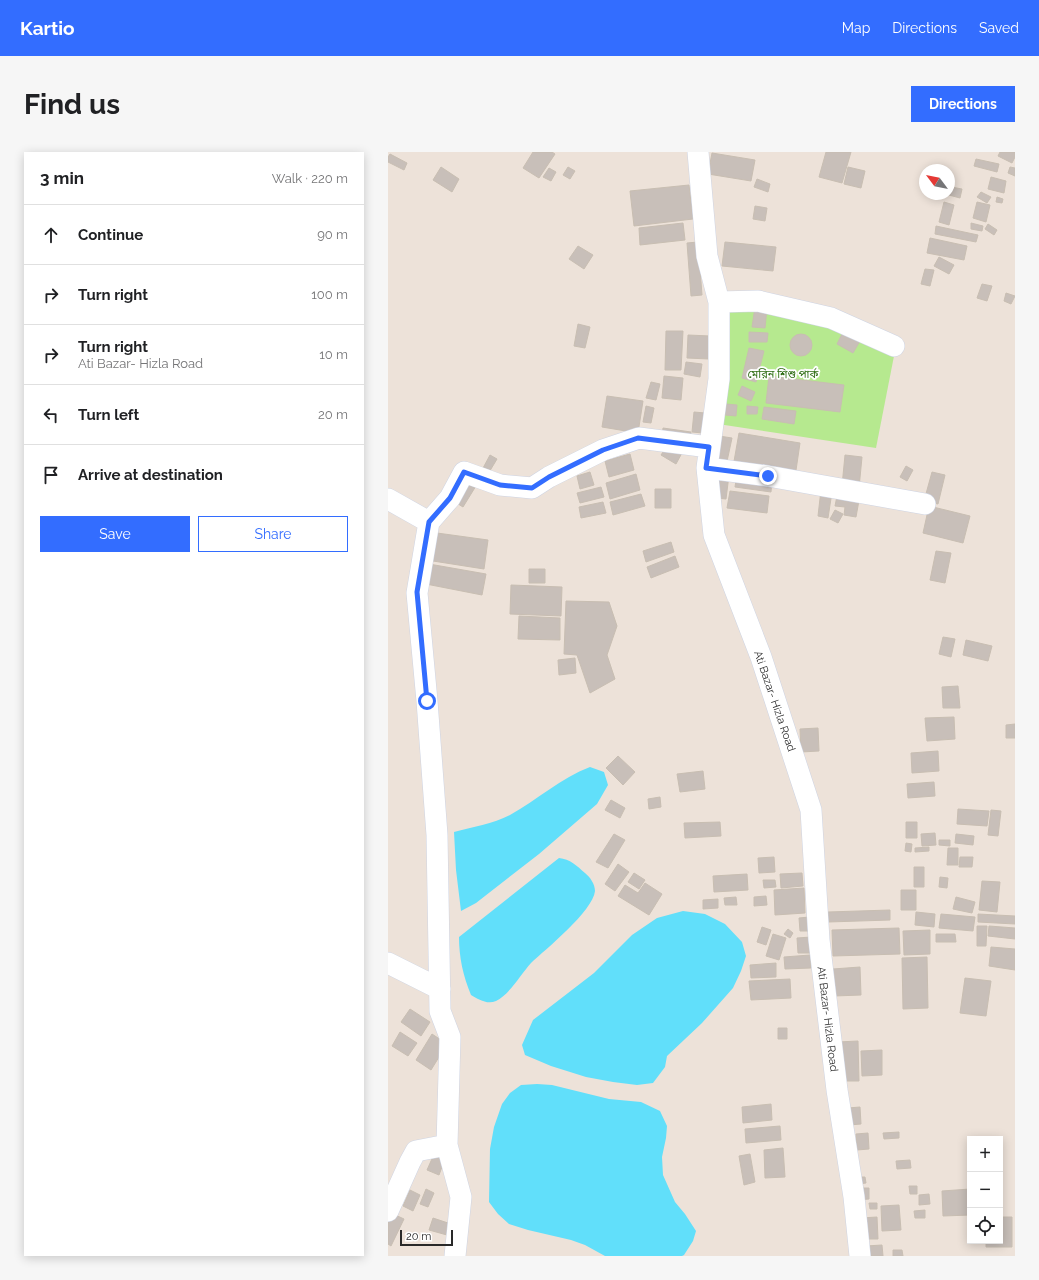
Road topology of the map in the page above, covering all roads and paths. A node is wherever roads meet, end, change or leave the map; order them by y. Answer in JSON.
{"nodes":[{"id":1,"x":698,"y":152,"type":"edge"},
{"id":2,"x":719,"y":302,"type":"junction"},
{"id":3,"x":894,"y":346,"type":"dead end"},
{"id":4,"x":709,"y":447,"type":"junction"},
{"id":5,"x":706,"y":468,"type":"junction"},
{"id":6,"x":388,"y":500,"type":"edge"},
{"id":7,"x":925,"y":504,"type":"dead end"},
{"id":8,"x":429,"y":522,"type":"junction"},
{"id":9,"x":388,"y":963,"type":"edge"},
{"id":10,"x":440,"y":989,"type":"junction"},
{"id":11,"x":447,"y":1145,"type":"junction"},
{"id":12,"x":388,"y":1211,"type":"edge"},
{"id":13,"x":455,"y":1256,"type":"edge"},
{"id":14,"x":860,"y":1256,"type":"edge"}],
"edges":[{"from":1,"to":2,"type":"street","name":"Ati Bazar- Hizla Road"},
{"from":2,"to":3,"type":"street"},
{"from":2,"to":4,"type":"street","name":"Ati Bazar- Hizla Road"},
{"from":4,"to":5,"type":"street","name":"Ati Bazar- Hizla Road"},
{"from":4,"to":8,"type":"street"},
{"from":5,"to":7,"type":"street"},
{"from":5,"to":14,"type":"street","name":"Ati Bazar- Hizla Road"},
{"from":6,"to":8,"type":"street"},
{"from":8,"to":10,"type":"street"},
{"from":9,"to":10,"type":"street"},
{"from":10,"to":11,"type":"street"},
{"from":11,"to":12,"type":"street"},
{"from":11,"to":13,"type":"street"}]}
